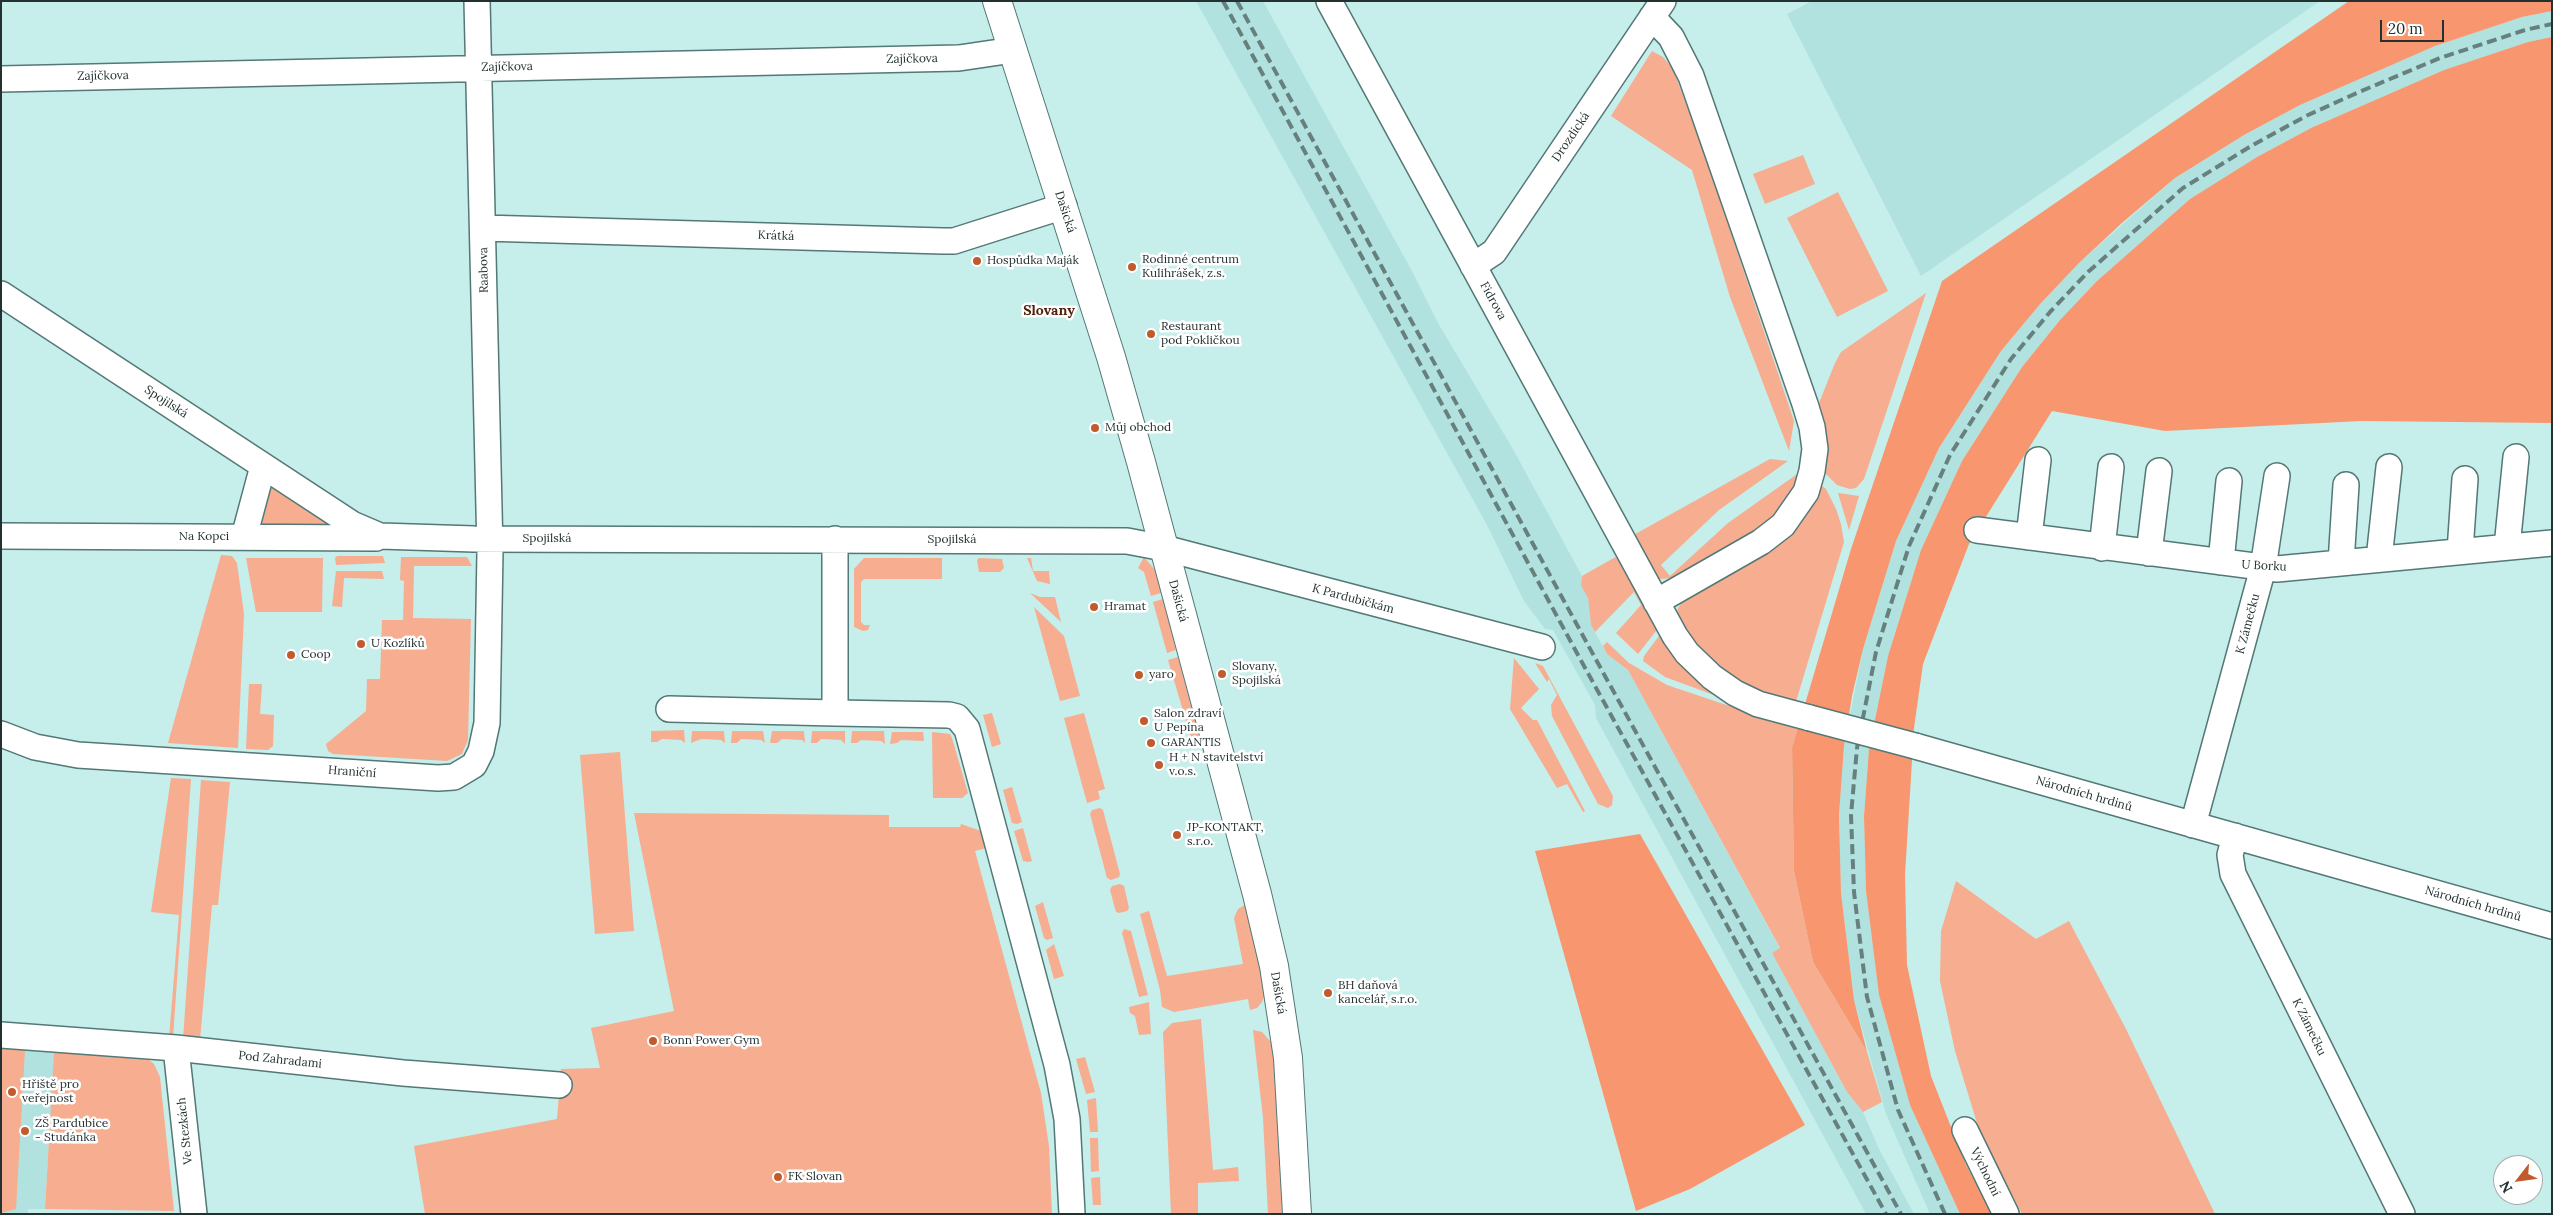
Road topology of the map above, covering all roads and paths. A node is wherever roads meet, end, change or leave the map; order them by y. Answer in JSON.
{"nodes":[{"id":1,"x":477,"y":1,"type":"edge"},
{"id":2,"x":997,"y":1,"type":"edge"},
{"id":3,"x":1329,"y":1,"type":"edge"},
{"id":4,"x":1658,"y":9,"type":"edge"},
{"id":5,"x":1013,"y":50,"type":"junction"},
{"id":6,"x":478,"y":67,"type":"junction"},
{"id":7,"x":1,"y":79,"type":"edge"},
{"id":8,"x":1064,"y":206,"type":"junction"},
{"id":9,"x":483,"y":228,"type":"junction"},
{"id":10,"x":1474,"y":266,"type":"junction"},
{"id":11,"x":1,"y":294,"type":"edge"},
{"id":12,"x":2516,"y":457,"type":"dead end"},
{"id":13,"x":2038,"y":460,"type":"dead end"},
{"id":14,"x":263,"y":466,"type":"junction"},
{"id":15,"x":2111,"y":467,"type":"dead end"},
{"id":16,"x":2390,"y":467,"type":"dead end"},
{"id":17,"x":2159,"y":472,"type":"dead end"},
{"id":18,"x":2277,"y":476,"type":"dead end"},
{"id":19,"x":2465,"y":479,"type":"dead end"},
{"id":20,"x":2229,"y":482,"type":"dead end"},
{"id":21,"x":2346,"y":485,"type":"dead end"},
{"id":22,"x":1977,"y":530,"type":"dead end"},
{"id":23,"x":1,"y":536,"type":"edge"},
{"id":24,"x":2029,"y":537,"type":"junction"},
{"id":25,"x":244,"y":538,"type":"junction"},
{"id":26,"x":406,"y":538,"type":"junction"},
{"id":27,"x":490,"y":539,"type":"junction"},
{"id":28,"x":835,"y":539,"type":"junction"},
{"id":29,"x":2552,"y":543,"type":"edge"},
{"id":30,"x":2507,"y":547,"type":"junction"},
{"id":31,"x":1164,"y":548,"type":"junction"},
{"id":32,"x":2102,"y":548,"type":"junction"},
{"id":33,"x":2460,"y":552,"type":"junction"},
{"id":34,"x":2149,"y":553,"type":"junction"},
{"id":35,"x":2379,"y":559,"type":"junction"},
{"id":36,"x":2221,"y":562,"type":"junction"},
{"id":37,"x":2341,"y":563,"type":"junction"},
{"id":38,"x":2263,"y":568,"type":"junction"},
{"id":39,"x":1656,"y":602,"type":"junction"},
{"id":40,"x":1542,"y":647,"type":"dead end"},
{"id":41,"x":670,"y":709,"type":"dead end"},
{"id":42,"x":835,"y":713,"type":"junction"},
{"id":43,"x":1,"y":734,"type":"edge"},
{"id":44,"x":2193,"y":824,"type":"junction"},
{"id":45,"x":2235,"y":836,"type":"junction"},
{"id":46,"x":2552,"y":926,"type":"edge"},
{"id":47,"x":1,"y":1035,"type":"edge"},
{"id":48,"x":176,"y":1048,"type":"junction"},
{"id":49,"x":560,"y":1085,"type":"dead end"},
{"id":50,"x":1965,"y":1130,"type":"dead end"},
{"id":51,"x":194,"y":1214,"type":"edge"},
{"id":52,"x":1072,"y":1214,"type":"edge"},
{"id":53,"x":1297,"y":1214,"type":"edge"},
{"id":54,"x":2006,"y":1214,"type":"edge"},
{"id":55,"x":2402,"y":1214,"type":"edge"}],
"edges":[{"from":1,"to":6,"type":"street","name":"Raabova"},
{"from":2,"to":5,"type":"main road","name":"Dašická"},
{"from":3,"to":10,"type":"street","name":"Fidrova"},
{"from":4,"to":10,"type":"street","name":"Drozdická"},
{"from":4,"to":39,"type":"street"},
{"from":5,"to":6,"type":"street","name":"Zajíčkova"},
{"from":5,"to":8,"type":"main road","name":"Dašická"},
{"from":6,"to":7,"type":"street","name":"Zajíčkova"},
{"from":6,"to":9,"type":"street","name":"Raabova"},
{"from":8,"to":9,"type":"street","name":"Krátká"},
{"from":8,"to":31,"type":"main road","name":"Dašická"},
{"from":9,"to":27,"type":"street","name":"Raabova"},
{"from":10,"to":39,"type":"street","name":"Fidrova"},
{"from":11,"to":14,"type":"street","name":"Spojilská"},
{"from":12,"to":30,"type":"street"},
{"from":13,"to":24,"type":"street"},
{"from":14,"to":25,"type":"street"},
{"from":14,"to":26,"type":"street","name":"Spojilská"},
{"from":15,"to":32,"type":"street"},
{"from":16,"to":35,"type":"street"},
{"from":17,"to":34,"type":"street"},
{"from":18,"to":38,"type":"street","name":"K Zámečku"},
{"from":19,"to":33,"type":"street"},
{"from":20,"to":36,"type":"street"},
{"from":21,"to":37,"type":"street"},
{"from":22,"to":24,"type":"street","name":"U Borku"},
{"from":23,"to":25,"type":"street","name":"Na Kopci"},
{"from":24,"to":32,"type":"street","name":"U Borku"},
{"from":25,"to":26,"type":"street","name":"Na Kopci"},
{"from":26,"to":27,"type":"street","name":"Spojilská"},
{"from":27,"to":28,"type":"street","name":"Spojilská"},
{"from":27,"to":43,"type":"street","name":"Hraniční"},
{"from":28,"to":31,"type":"street","name":"Spojilská"},
{"from":28,"to":42,"type":"street"},
{"from":29,"to":30,"type":"street","name":"U Borku"},
{"from":30,"to":33,"type":"street","name":"U Borku"},
{"from":31,"to":40,"type":"street","name":"K Pardubičkám"},
{"from":31,"to":53,"type":"main road","name":"Dašická"},
{"from":32,"to":34,"type":"street","name":"U Borku"},
{"from":33,"to":35,"type":"street","name":"U Borku"},
{"from":34,"to":36,"type":"street","name":"U Borku"},
{"from":35,"to":37,"type":"street","name":"U Borku"},
{"from":36,"to":38,"type":"street","name":"U Borku"},
{"from":37,"to":38,"type":"street","name":"U Borku"},
{"from":38,"to":44,"type":"street","name":"K Zámečku"},
{"from":39,"to":44,"type":"street","name":"Národních hrdinů","bridge":true},
{"from":41,"to":42,"type":"street"},
{"from":42,"to":52,"type":"street"},
{"from":44,"to":45,"type":"street","name":"Národních hrdinů"},
{"from":45,"to":46,"type":"street","name":"Národních hrdinů"},
{"from":45,"to":55,"type":"street","name":"K Zámečku"},
{"from":47,"to":48,"type":"street","name":"Pod Zahradami"},
{"from":48,"to":49,"type":"street","name":"Pod Zahradami"},
{"from":48,"to":51,"type":"street","name":"Ve Stezkách"},
{"from":50,"to":54,"type":"street","name":"Východní"}]}
